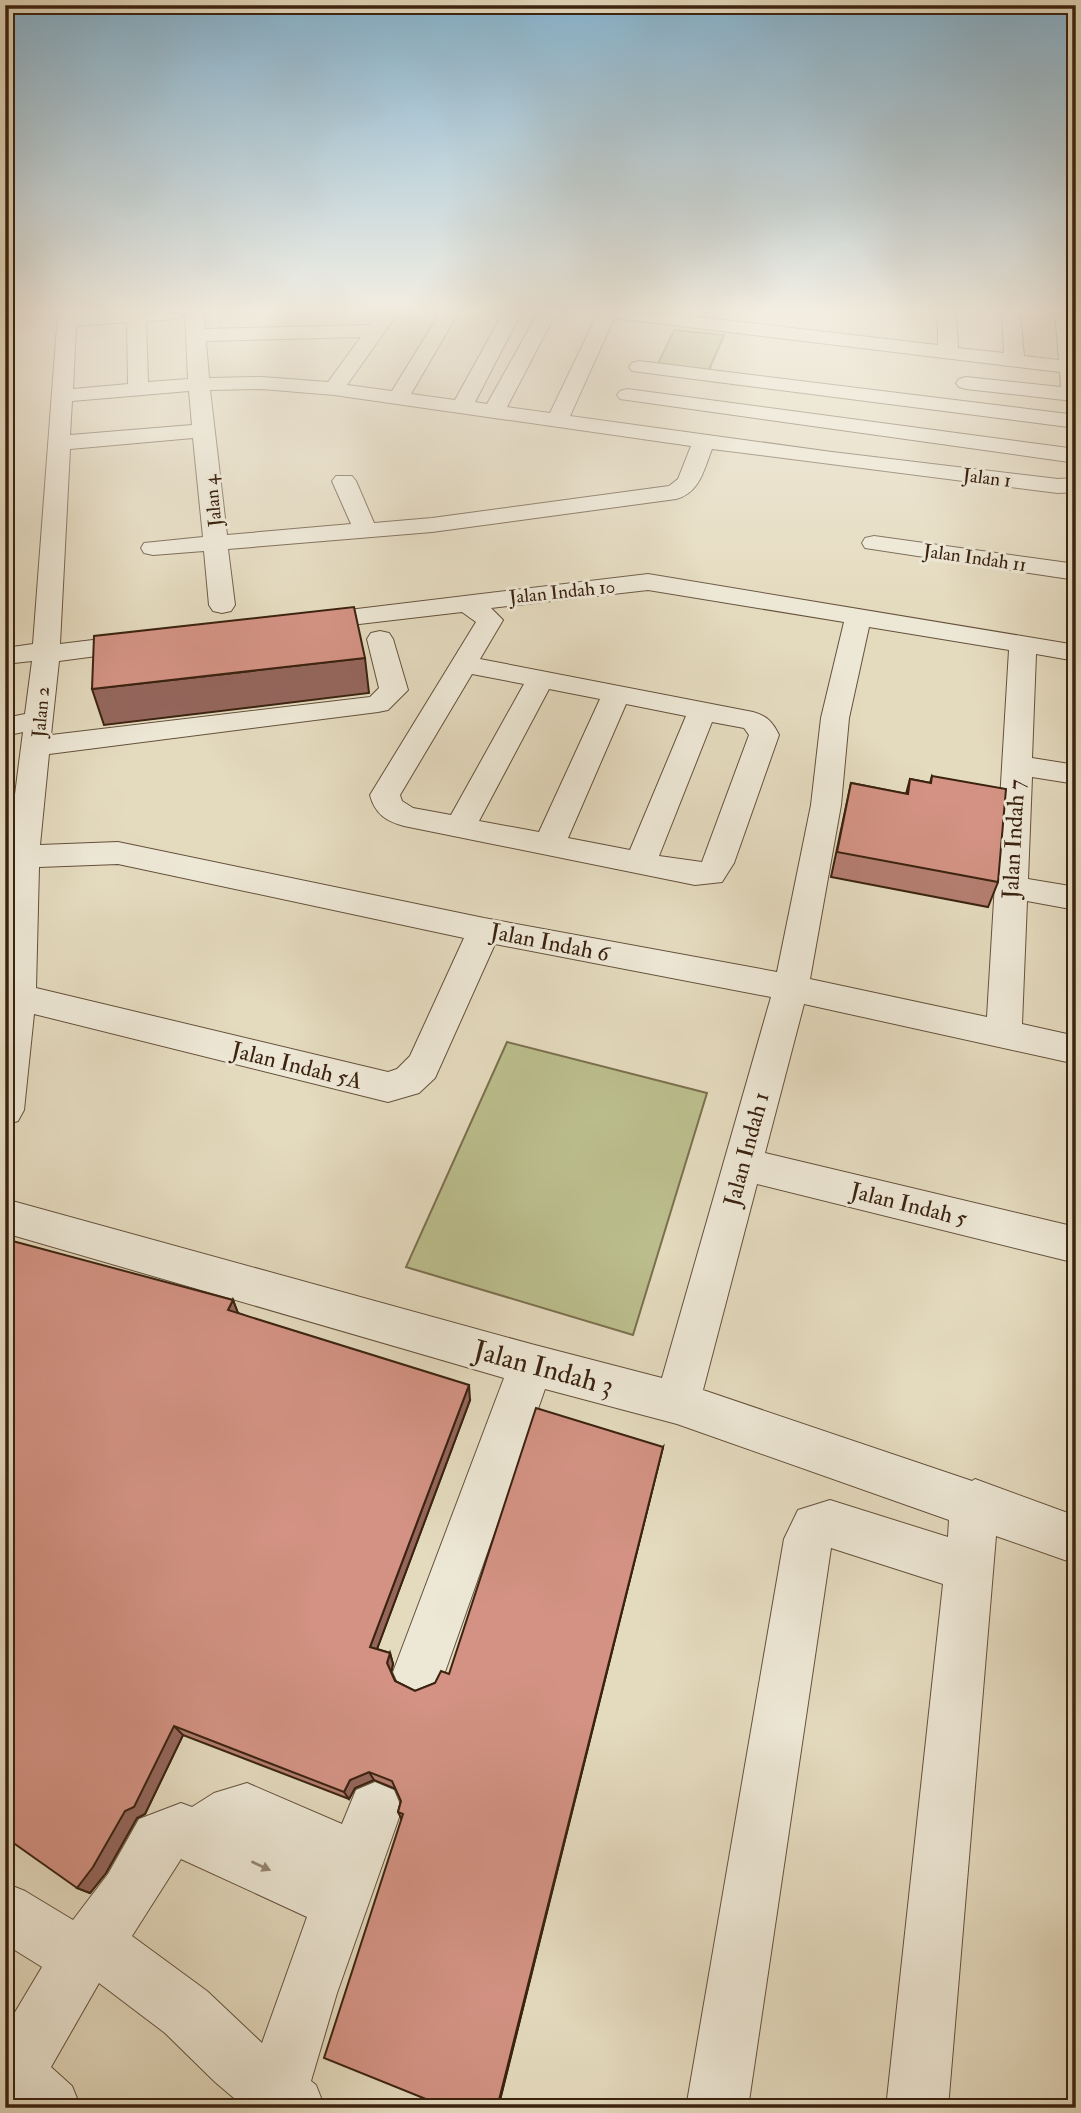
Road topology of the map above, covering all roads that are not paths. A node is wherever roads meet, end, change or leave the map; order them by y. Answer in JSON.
{"nodes":[{"id":1,"x":62,"y":412,"type":"edge"},
{"id":2,"x":203,"y":412,"type":"edge"},
{"id":3,"x":499,"y":412,"type":"edge"},
{"id":4,"x":561,"y":412,"type":"edge"},
{"id":5,"x":621,"y":412,"type":"edge"},
{"id":6,"x":743,"y":412,"type":"edge"},
{"id":7,"x":846,"y":412,"type":"edge"},
{"id":8,"x":995,"y":412,"type":"edge"},
{"id":9,"x":558,"y":419,"type":"junction"},
{"id":10,"x":1076,"y":422,"type":"edge"},
{"id":11,"x":842,"y":425,"type":"junction"},
{"id":12,"x":615,"y":427,"type":"junction"},
{"id":13,"x":205,"y":430,"type":"junction"},
{"id":14,"x":704,"y":440,"type":"junction"},
{"id":15,"x":60,"y":443,"type":"junction"},
{"id":16,"x":1076,"y":456,"type":"edge"},
{"id":17,"x":832,"y":459,"type":"junction"},
{"id":18,"x":344,"y":481,"type":"dead end"},
{"id":19,"x":1076,"y":485,"type":"edge"},
{"id":20,"x":1076,"y":496,"type":"edge"},
{"id":21,"x":366,"y":531,"type":"junction"},
{"id":22,"x":217,"y":542,"type":"junction"},
{"id":23,"x":874,"y":543,"type":"dead end"},
{"id":24,"x":153,"y":548,"type":"dead end"},
{"id":25,"x":1076,"y":572,"type":"edge"},
{"id":26,"x":466,"y":602,"type":"junction"},
{"id":27,"x":222,"y":605,"type":"dead end"},
{"id":28,"x":858,"y":617,"type":"junction"},
{"id":29,"x":491,"y":620,"type":"junction"},
{"id":30,"x":290,"y":624,"type":"edge"},
{"id":31,"x":818,"y":634,"type":"dead end"},
{"id":32,"x":168,"y":639,"type":"edge"},
{"id":33,"x":380,"y":639,"type":"dead end"},
{"id":34,"x":1023,"y":645,"type":"junction"},
{"id":35,"x":46,"y":653,"type":"junction"},
{"id":36,"x":1076,"y":653,"type":"edge"},
{"id":37,"x":5,"y":656,"type":"edge"},
{"id":38,"x":465,"y":664,"type":"junction"},
{"id":39,"x":541,"y":679,"type":"junction"},
{"id":40,"x":616,"y":694,"type":"junction"},
{"id":41,"x":702,"y":711,"type":"junction"},
{"id":42,"x":5,"y":727,"type":"edge"},
{"id":43,"x":38,"y":733,"type":"junction"},
{"id":44,"x":1017,"y":765,"type":"junction"},
{"id":45,"x":1076,"y":775,"type":"edge"},
{"id":46,"x":461,"y":826,"type":"junction"},
{"id":47,"x":550,"y":844,"type":"junction"},
{"id":48,"x":23,"y":857,"type":"junction"},
{"id":49,"x":641,"y":862,"type":"junction"},
{"id":50,"x":1011,"y":887,"type":"junction"},
{"id":51,"x":1076,"y":900,"type":"edge"},
{"id":52,"x":484,"y":930,"type":"junction"},
{"id":53,"x":791,"y":988,"type":"junction"},
{"id":54,"x":18,"y":998,"type":"junction"},
{"id":55,"x":1004,"y":1034,"type":"junction"},
{"id":56,"x":1076,"y":1049,"type":"edge"},
{"id":57,"x":5,"y":1110,"type":"edge"},
{"id":58,"x":742,"y":1164,"type":"junction"},
{"id":59,"x":5,"y":1216,"type":"edge"},
{"id":60,"x":1076,"y":1245,"type":"edge"},
{"id":61,"x":531,"y":1365,"type":"junction"},
{"id":62,"x":677,"y":1403,"type":"junction"},
{"id":63,"x":975,"y":1503,"type":"junction"},
{"id":64,"x":1076,"y":1540,"type":"edge"},
{"id":65,"x":968,"y":1568,"type":"junction"},
{"id":66,"x":419,"y":1672,"type":"dead end"},
{"id":67,"x":5,"y":1911,"type":"edge"},
{"id":68,"x":86,"y":1950,"type":"junction"},
{"id":69,"x":19,"y":2083,"type":"edge"},
{"id":70,"x":282,"y":2103,"type":"edge"},
{"id":71,"x":717,"y":2108,"type":"edge"},
{"id":72,"x":917,"y":2108,"type":"edge"}],
"edges":[{"from":1,"to":15,"type":"street","name":"Jalan 2"},
{"from":2,"to":13,"type":"street","name":"Jalan 4"},
{"from":3,"to":9,"type":"street","name":"Jalan 1"},
{"from":4,"to":9,"type":"street"},
{"from":5,"to":12,"type":"street"},
{"from":6,"to":11,"type":"street"},
{"from":7,"to":11,"type":"street"},
{"from":8,"to":10,"type":"street"},
{"from":9,"to":12,"type":"street","name":"Jalan 1"},
{"from":11,"to":16,"type":"street"},
{"from":11,"to":17,"type":"street"},
{"from":12,"to":14,"type":"street","name":"Jalan 1"},
{"from":13,"to":15,"type":"street"},
{"from":13,"to":22,"type":"street","name":"Jalan 4"},
{"from":14,"to":17,"type":"street","name":"Jalan 1"},
{"from":14,"to":21,"type":"street"},
{"from":15,"to":35,"type":"street","name":"Jalan 2"},
{"from":17,"to":19,"type":"street","name":"Jalan 1"},
{"from":17,"to":20,"type":"street"},
{"from":18,"to":21,"type":"street"},
{"from":21,"to":22,"type":"street"},
{"from":22,"to":24,"type":"street"},
{"from":22,"to":27,"type":"street","name":"Jalan 4"},
{"from":23,"to":25,"type":"street","name":"Jalan Indah 11"},
{"from":26,"to":28,"type":"street","name":"Jalan Indah 10"},
{"from":26,"to":29,"type":"street"},
{"from":26,"to":30,"type":"street","name":"Jalan Indah 10"},
{"from":28,"to":34,"type":"street","name":"Jalan Indah 10"},
{"from":28,"to":53,"type":"street","name":"Jalan Indah 1"},
{"from":29,"to":31,"type":"street"},
{"from":29,"to":38,"type":"street"},
{"from":32,"to":35,"type":"street"},
{"from":33,"to":43,"type":"street"},
{"from":34,"to":36,"type":"street","name":"Jalan Indah 10"},
{"from":34,"to":44,"type":"street","name":"Jalan Indah 7"},
{"from":35,"to":37,"type":"street"},
{"from":35,"to":43,"type":"street","name":"Jalan 2"},
{"from":38,"to":39,"type":"lane"},
{"from":38,"to":46,"type":"street"},
{"from":39,"to":40,"type":"lane"},
{"from":39,"to":46,"type":"street"},
{"from":40,"to":41,"type":"lane"},
{"from":40,"to":47,"type":"street"},
{"from":41,"to":49,"type":"street"},
{"from":41,"to":49,"type":"street"},
{"from":42,"to":43,"type":"street"},
{"from":43,"to":48,"type":"street","name":"Jalan 2"},
{"from":44,"to":45,"type":"street"},
{"from":44,"to":50,"type":"street","name":"Jalan Indah 7"},
{"from":46,"to":47,"type":"street"},
{"from":47,"to":49,"type":"street"},
{"from":48,"to":52,"type":"street","name":"Jalan Indah 6"},
{"from":48,"to":54,"type":"street","name":"Jalan 2"},
{"from":50,"to":51,"type":"street"},
{"from":50,"to":55,"type":"street","name":"Jalan Indah 7"},
{"from":52,"to":53,"type":"street","name":"Jalan Indah 6"},
{"from":52,"to":54,"type":"street","name":"Jalan Indah 5A"},
{"from":53,"to":55,"type":"street","name":"Jalan Indah 6"},
{"from":53,"to":58,"type":"street","name":"Jalan Indah 1"},
{"from":54,"to":57,"type":"street","name":"Jalan 2"},
{"from":55,"to":56,"type":"street","name":"Jalan Indah 6"},
{"from":58,"to":60,"type":"street","name":"Jalan Indah 5"},
{"from":58,"to":62,"type":"street","name":"Jalan Indah 1"},
{"from":59,"to":61,"type":"street","name":"Jalan Indah 3"},
{"from":61,"to":62,"type":"street","name":"Jalan Indah 3"},
{"from":61,"to":66,"type":"street"},
{"from":62,"to":63,"type":"street","name":"Jalan Indah 3"},
{"from":63,"to":64,"type":"street","name":"Jalan Indah 3"},
{"from":63,"to":65,"type":"street"},
{"from":65,"to":71,"type":"street"},
{"from":65,"to":72,"type":"street"},
{"from":67,"to":68,"type":"lane"},
{"from":68,"to":69,"type":"street"},
{"from":68,"to":70,"type":"street"},
{"from":68,"to":70,"type":"street"}]}
